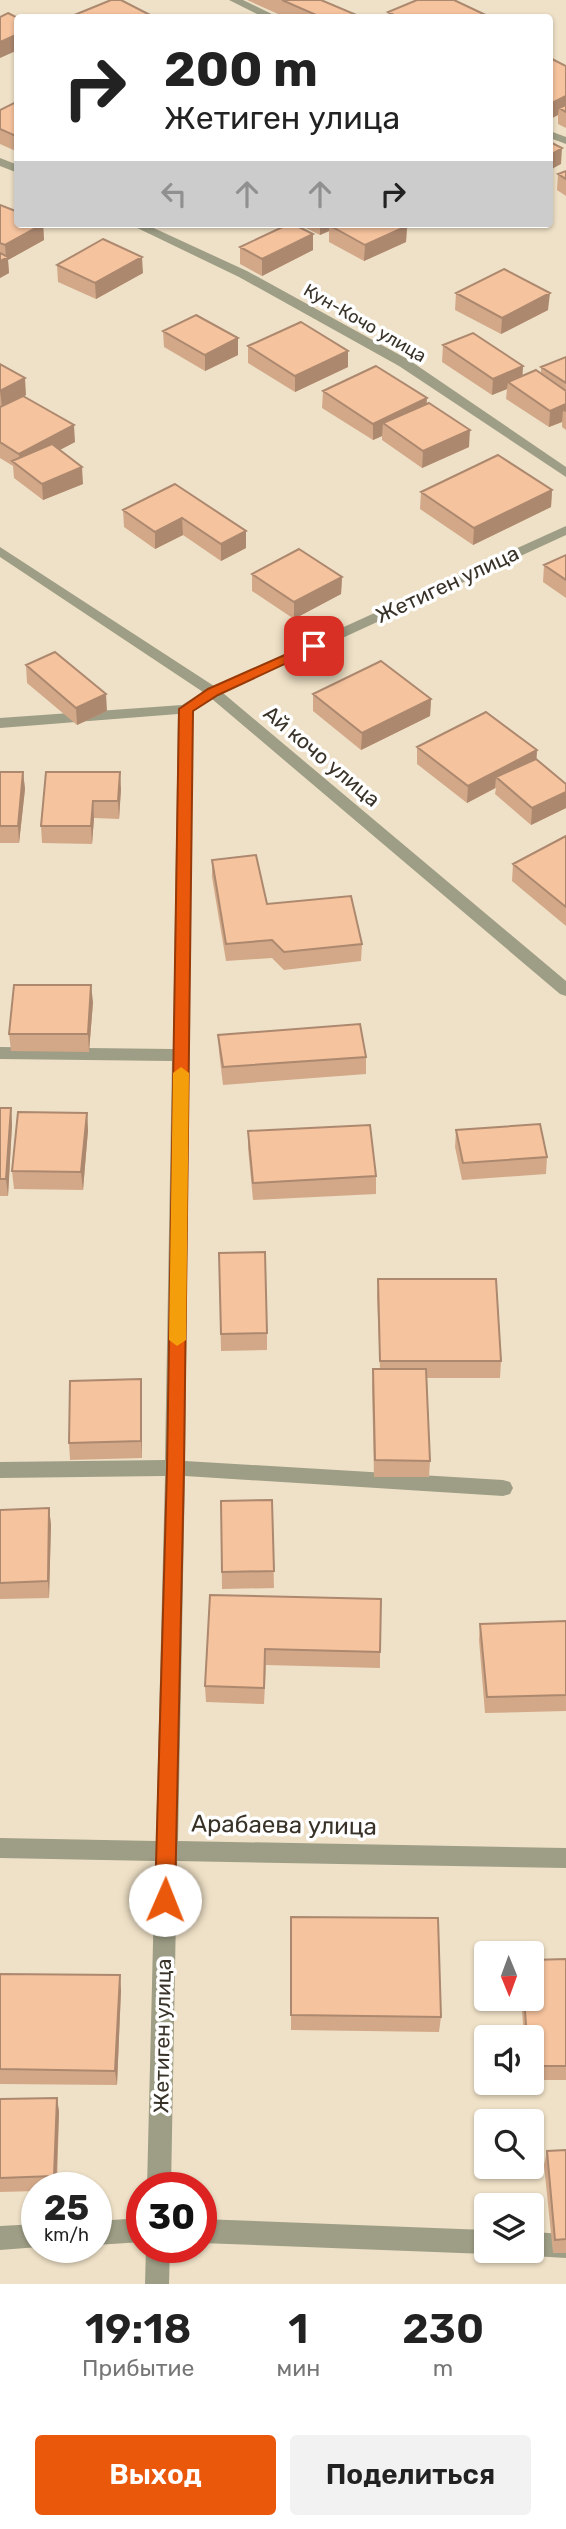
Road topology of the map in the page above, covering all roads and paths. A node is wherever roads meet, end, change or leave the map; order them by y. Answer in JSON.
{"nodes":[{"id":1,"x":234,"y":0,"type":"edge"},
{"id":2,"x":266,"y":14,"type":"edge"},
{"id":3,"x":144,"y":228,"type":"edge"},
{"id":4,"x":566,"y":473,"type":"edge"},
{"id":5,"x":566,"y":530,"type":"edge"},
{"id":6,"x":0,"y":551,"type":"edge"},
{"id":7,"x":213,"y":692,"type":"junction"},
{"id":8,"x":186,"y":709,"type":"junction"},
{"id":9,"x":0,"y":723,"type":"edge"},
{"id":10,"x":566,"y":990,"type":"edge"},
{"id":11,"x":0,"y":1053,"type":"edge"},
{"id":12,"x":181,"y":1055,"type":"junction"},
{"id":13,"x":175,"y":1468,"type":"junction"},
{"id":14,"x":0,"y":1470,"type":"edge"},
{"id":15,"x":503,"y":1488,"type":"dead end"},
{"id":16,"x":0,"y":1848,"type":"edge"},
{"id":17,"x":166,"y":1848,"type":"junction"},
{"id":18,"x":566,"y":1858,"type":"edge"},
{"id":19,"x":159,"y":2172,"type":"edge"},
{"id":20,"x":217,"y":2232,"type":"edge"},
{"id":21,"x":21,"y":2237,"type":"edge"},
{"id":22,"x":0,"y":2238,"type":"edge"},
{"id":23,"x":474,"y":2242,"type":"edge"},
{"id":24,"x":544,"y":2245,"type":"edge"},
{"id":25,"x":566,"y":2246,"type":"edge"},
{"id":26,"x":158,"y":2263,"type":"edge"},
{"id":27,"x":157,"y":2284,"type":"edge"}],
"edges":[{"from":1,"to":2,"type":"street"},
{"from":3,"to":4,"type":"street","name":"Кун-Кочо улица"},
{"from":5,"to":7,"type":"street","name":"Жетиген улица"},
{"from":6,"to":7,"type":"street","name":"Ай кочо улица"},
{"from":7,"to":8,"type":"street","name":"Жетиген улица"},
{"from":7,"to":10,"type":"street","name":"Ай кочо улица"},
{"from":8,"to":9,"type":"street"},
{"from":8,"to":12,"type":"street","name":"Жетиген улица"},
{"from":11,"to":12,"type":"street"},
{"from":12,"to":13,"type":"street","name":"Жетиген улица"},
{"from":13,"to":14,"type":"street"},
{"from":13,"to":15,"type":"street"},
{"from":13,"to":17,"type":"street","name":"Жетиген улица"},
{"from":16,"to":17,"type":"street","name":"Арабаева улица"},
{"from":17,"to":18,"type":"street","name":"Арабаева улица"},
{"from":17,"to":19,"type":"street","name":"Жетиген улица"},
{"from":20,"to":23,"type":"street"},
{"from":21,"to":22,"type":"street"},
{"from":24,"to":25,"type":"street"},
{"from":26,"to":27,"type":"street"}]}
